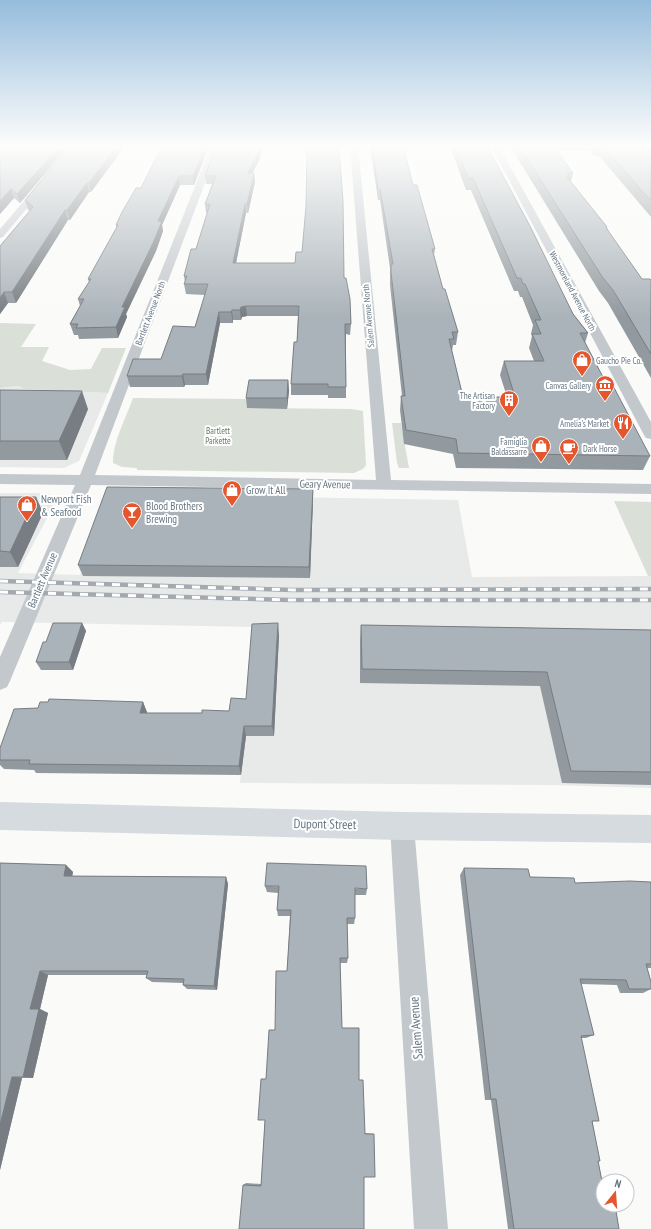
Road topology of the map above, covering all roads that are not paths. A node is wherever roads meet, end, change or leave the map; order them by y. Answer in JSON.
{"nodes":[{"id":1,"x":27,"y":203,"type":"edge"},
{"id":2,"x":193,"y":203,"type":"edge"},
{"id":3,"x":359,"y":203,"type":"edge"},
{"id":4,"x":527,"y":203,"type":"edge"},
{"id":5,"x":0,"y":235,"type":"edge"},
{"id":6,"x":651,"y":435,"type":"edge"},
{"id":7,"x":0,"y":479,"type":"edge"},
{"id":8,"x":86,"y":481,"type":"junction"},
{"id":9,"x":384,"y":485,"type":"junction"},
{"id":10,"x":651,"y":489,"type":"edge"},
{"id":11,"x":0,"y":681,"type":"edge"},
{"id":12,"x":0,"y":816,"type":"edge"},
{"id":13,"x":402,"y":826,"type":"junction"},
{"id":14,"x":651,"y":829,"type":"edge"},
{"id":15,"x":431,"y":1229,"type":"edge"}],
"edges":[{"from":1,"to":5,"type":"street"},
{"from":2,"to":8,"type":"street","name":"Bartlett Avenue North"},
{"from":3,"to":9,"type":"street","name":"Salem Avenue North"},
{"from":4,"to":6,"type":"street","name":"Westmoreland Avenue North"},
{"from":7,"to":8,"type":"street","name":"Geary Avenue"},
{"from":8,"to":9,"type":"street","name":"Geary Avenue"},
{"from":8,"to":11,"type":"street","name":"Bartlett Avenue"},
{"from":9,"to":10,"type":"street","name":"Geary Avenue"},
{"from":12,"to":13,"type":"main road","name":"Dupont Street"},
{"from":13,"to":14,"type":"main road","name":"Dupont Street"},
{"from":13,"to":15,"type":"street","name":"Salem Avenue"}]}
